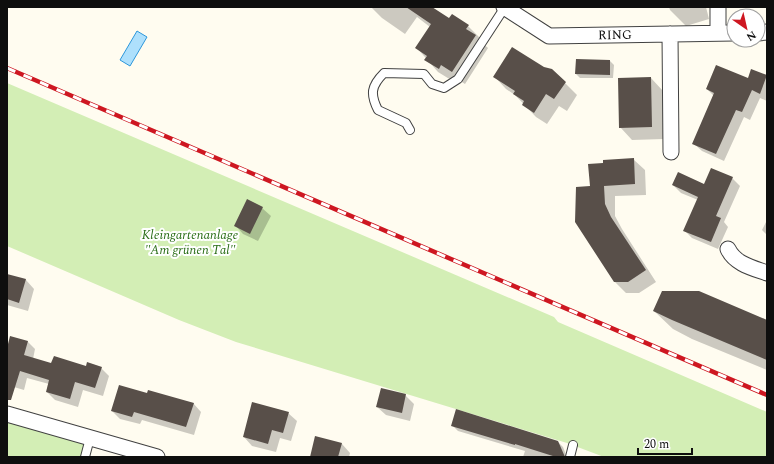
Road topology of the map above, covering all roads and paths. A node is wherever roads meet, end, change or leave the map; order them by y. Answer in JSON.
{"nodes":[{"id":1,"x":504,"y":7,"type":"edge"},
{"id":2,"x":718,"y":7,"type":"edge"},
{"id":3,"x":718,"y":33,"type":"junction"},
{"id":4,"x":726,"y":33,"type":"edge"},
{"id":5,"x":670,"y":34,"type":"junction"},
{"id":6,"x":410,"y":130,"type":"dead end"},
{"id":7,"x":670,"y":152,"type":"dead end"},
{"id":8,"x":728,"y":249,"type":"dead end"},
{"id":9,"x":767,"y":273,"type":"edge"},
{"id":10,"x":7,"y":414,"type":"edge"},
{"id":11,"x":90,"y":438,"type":"junction"},
{"id":12,"x":573,"y":445,"type":"dead end"},
{"id":13,"x":85,"y":457,"type":"edge"},
{"id":14,"x":157,"y":457,"type":"edge"},
{"id":15,"x":570,"y":457,"type":"edge"}],
"edges":[{"from":1,"to":5,"type":"street","name":"RING"},
{"from":1,"to":6,"type":"lane"},
{"from":2,"to":3,"type":"street"},
{"from":3,"to":4,"type":"street","name":"RING"},
{"from":3,"to":5,"type":"street","name":"RING"},
{"from":5,"to":7,"type":"street"},
{"from":8,"to":9,"type":"street"},
{"from":10,"to":11,"type":"street"},
{"from":11,"to":13,"type":"lane"},
{"from":11,"to":14,"type":"street"},
{"from":12,"to":15,"type":"lane"}]}
